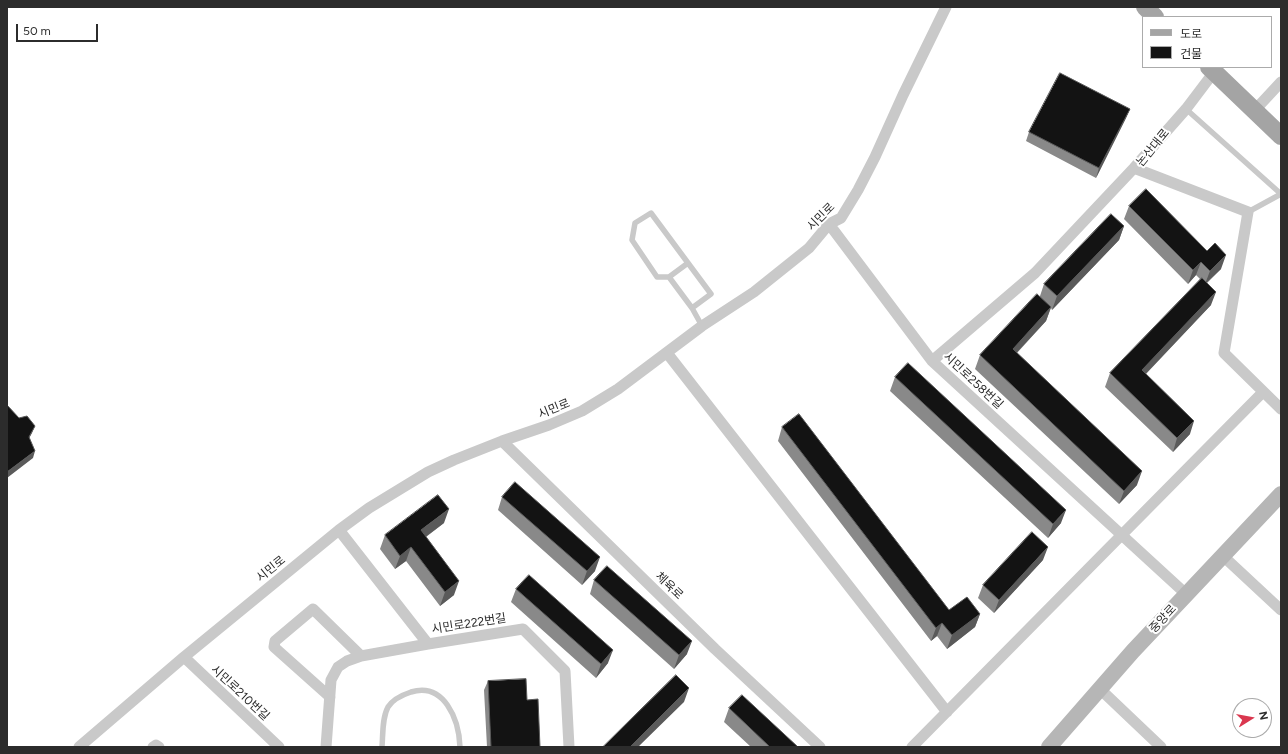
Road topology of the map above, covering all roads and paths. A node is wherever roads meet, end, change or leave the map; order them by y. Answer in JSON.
{"nodes":[{"id":1,"x":946,"y":7,"type":"edge"},
{"id":2,"x":1145,"y":7,"type":"edge"},
{"id":3,"x":1154,"y":16,"type":"edge"},
{"id":4,"x":1212,"y":69,"type":"edge"},
{"id":5,"x":1281,"y":82,"type":"edge"},
{"id":6,"x":1186,"y":110,"type":"junction"},
{"id":7,"x":1254,"y":110,"type":"junction"},
{"id":8,"x":1281,"y":136,"type":"edge"},
{"id":9,"x":1134,"y":168,"type":"junction"},
{"id":10,"x":1281,"y":194,"type":"edge"},
{"id":11,"x":1248,"y":212,"type":"junction"},
{"id":12,"x":829,"y":224,"type":"junction"},
{"id":13,"x":688,"y":263,"type":"junction"},
{"id":14,"x":669,"y":277,"type":"junction"},
{"id":15,"x":692,"y":308,"type":"junction"},
{"id":16,"x":702,"y":326,"type":"junction"},
{"id":17,"x":667,"y":353,"type":"junction"},
{"id":18,"x":932,"y":361,"type":"junction"},
{"id":19,"x":1264,"y":392,"type":"junction"},
{"id":20,"x":1281,"y":409,"type":"edge"},
{"id":21,"x":502,"y":441,"type":"junction"},
{"id":22,"x":1281,"y":494,"type":"edge"},
{"id":23,"x":339,"y":530,"type":"junction"},
{"id":24,"x":1122,"y":536,"type":"junction"},
{"id":25,"x":1222,"y":556,"type":"junction"},
{"id":26,"x":1186,"y":594,"type":"junction"},
{"id":27,"x":1281,"y":610,"type":"edge"},
{"id":28,"x":428,"y":644,"type":"junction"},
{"id":29,"x":361,"y":656,"type":"junction"},
{"id":30,"x":184,"y":657,"type":"junction"},
{"id":31,"x":1100,"y":689,"type":"junction"},
{"id":32,"x":330,"y":697,"type":"junction"},
{"id":33,"x":947,"y":712,"type":"junction"},
{"id":34,"x":79,"y":747,"type":"edge"},
{"id":35,"x":154,"y":747,"type":"edge"},
{"id":36,"x":159,"y":747,"type":"edge"},
{"id":37,"x":279,"y":747,"type":"edge"},
{"id":38,"x":326,"y":747,"type":"edge"},
{"id":39,"x":382,"y":747,"type":"edge"},
{"id":40,"x":460,"y":747,"type":"edge"},
{"id":41,"x":569,"y":747,"type":"edge"},
{"id":42,"x":820,"y":747,"type":"edge"},
{"id":43,"x":912,"y":747,"type":"edge"},
{"id":44,"x":1048,"y":747,"type":"edge"},
{"id":45,"x":1161,"y":747,"type":"edge"}],
"edges":[{"from":1,"to":12,"type":"street","name":"시민로"},
{"from":2,"to":3,"type":"main road"},
{"from":4,"to":6,"type":"street","name":"논산대로"},
{"from":4,"to":7,"type":"main road","name":"논산대로"},
{"from":5,"to":7,"type":"street"},
{"from":6,"to":9,"type":"street","name":"논산대로"},
{"from":6,"to":10,"type":"lane"},
{"from":7,"to":8,"type":"main road","name":"논산대로"},
{"from":9,"to":11,"type":"street","name":"논산대로"},
{"from":9,"to":18,"type":"street"},
{"from":10,"to":11,"type":"lane"},
{"from":11,"to":19,"type":"street"},
{"from":12,"to":16,"type":"street","name":"시민로"},
{"from":12,"to":18,"type":"street","name":"시민로258번길"},
{"from":13,"to":14,"type":"lane"},
{"from":13,"to":14,"type":"lane"},
{"from":13,"to":15,"type":"lane"},
{"from":14,"to":15,"type":"lane"},
{"from":15,"to":16,"type":"lane"},
{"from":16,"to":17,"type":"street","name":"시민로"},
{"from":17,"to":21,"type":"street","name":"시민로"},
{"from":17,"to":33,"type":"street"},
{"from":18,"to":24,"type":"street","name":"시민로258번길"},
{"from":19,"to":20,"type":"street"},
{"from":19,"to":24,"type":"street"},
{"from":21,"to":23,"type":"street","name":"시민로"},
{"from":21,"to":42,"type":"street","name":"체육로"},
{"from":22,"to":25,"type":"street","name":"중앙로"},
{"from":23,"to":28,"type":"street","name":"시민로222번길"},
{"from":23,"to":30,"type":"street","name":"시민로"},
{"from":24,"to":26,"type":"street","name":"시민로258번길"},
{"from":24,"to":33,"type":"street"},
{"from":25,"to":26,"type":"street","name":"중앙로"},
{"from":25,"to":27,"type":"street"},
{"from":26,"to":31,"type":"street","name":"중앙로"},
{"from":28,"to":29,"type":"street"},
{"from":28,"to":41,"type":"street","name":"시민로222번길"},
{"from":29,"to":32,"type":"street"},
{"from":29,"to":32,"type":"street"},
{"from":30,"to":34,"type":"street","name":"시민로"},
{"from":30,"to":37,"type":"street","name":"시민로210번길"},
{"from":31,"to":44,"type":"street","name":"중앙로"},
{"from":31,"to":45,"type":"street"},
{"from":32,"to":38,"type":"street"},
{"from":33,"to":43,"type":"street"},
{"from":35,"to":36,"type":"street"},
{"from":39,"to":40,"type":"lane"}]}
